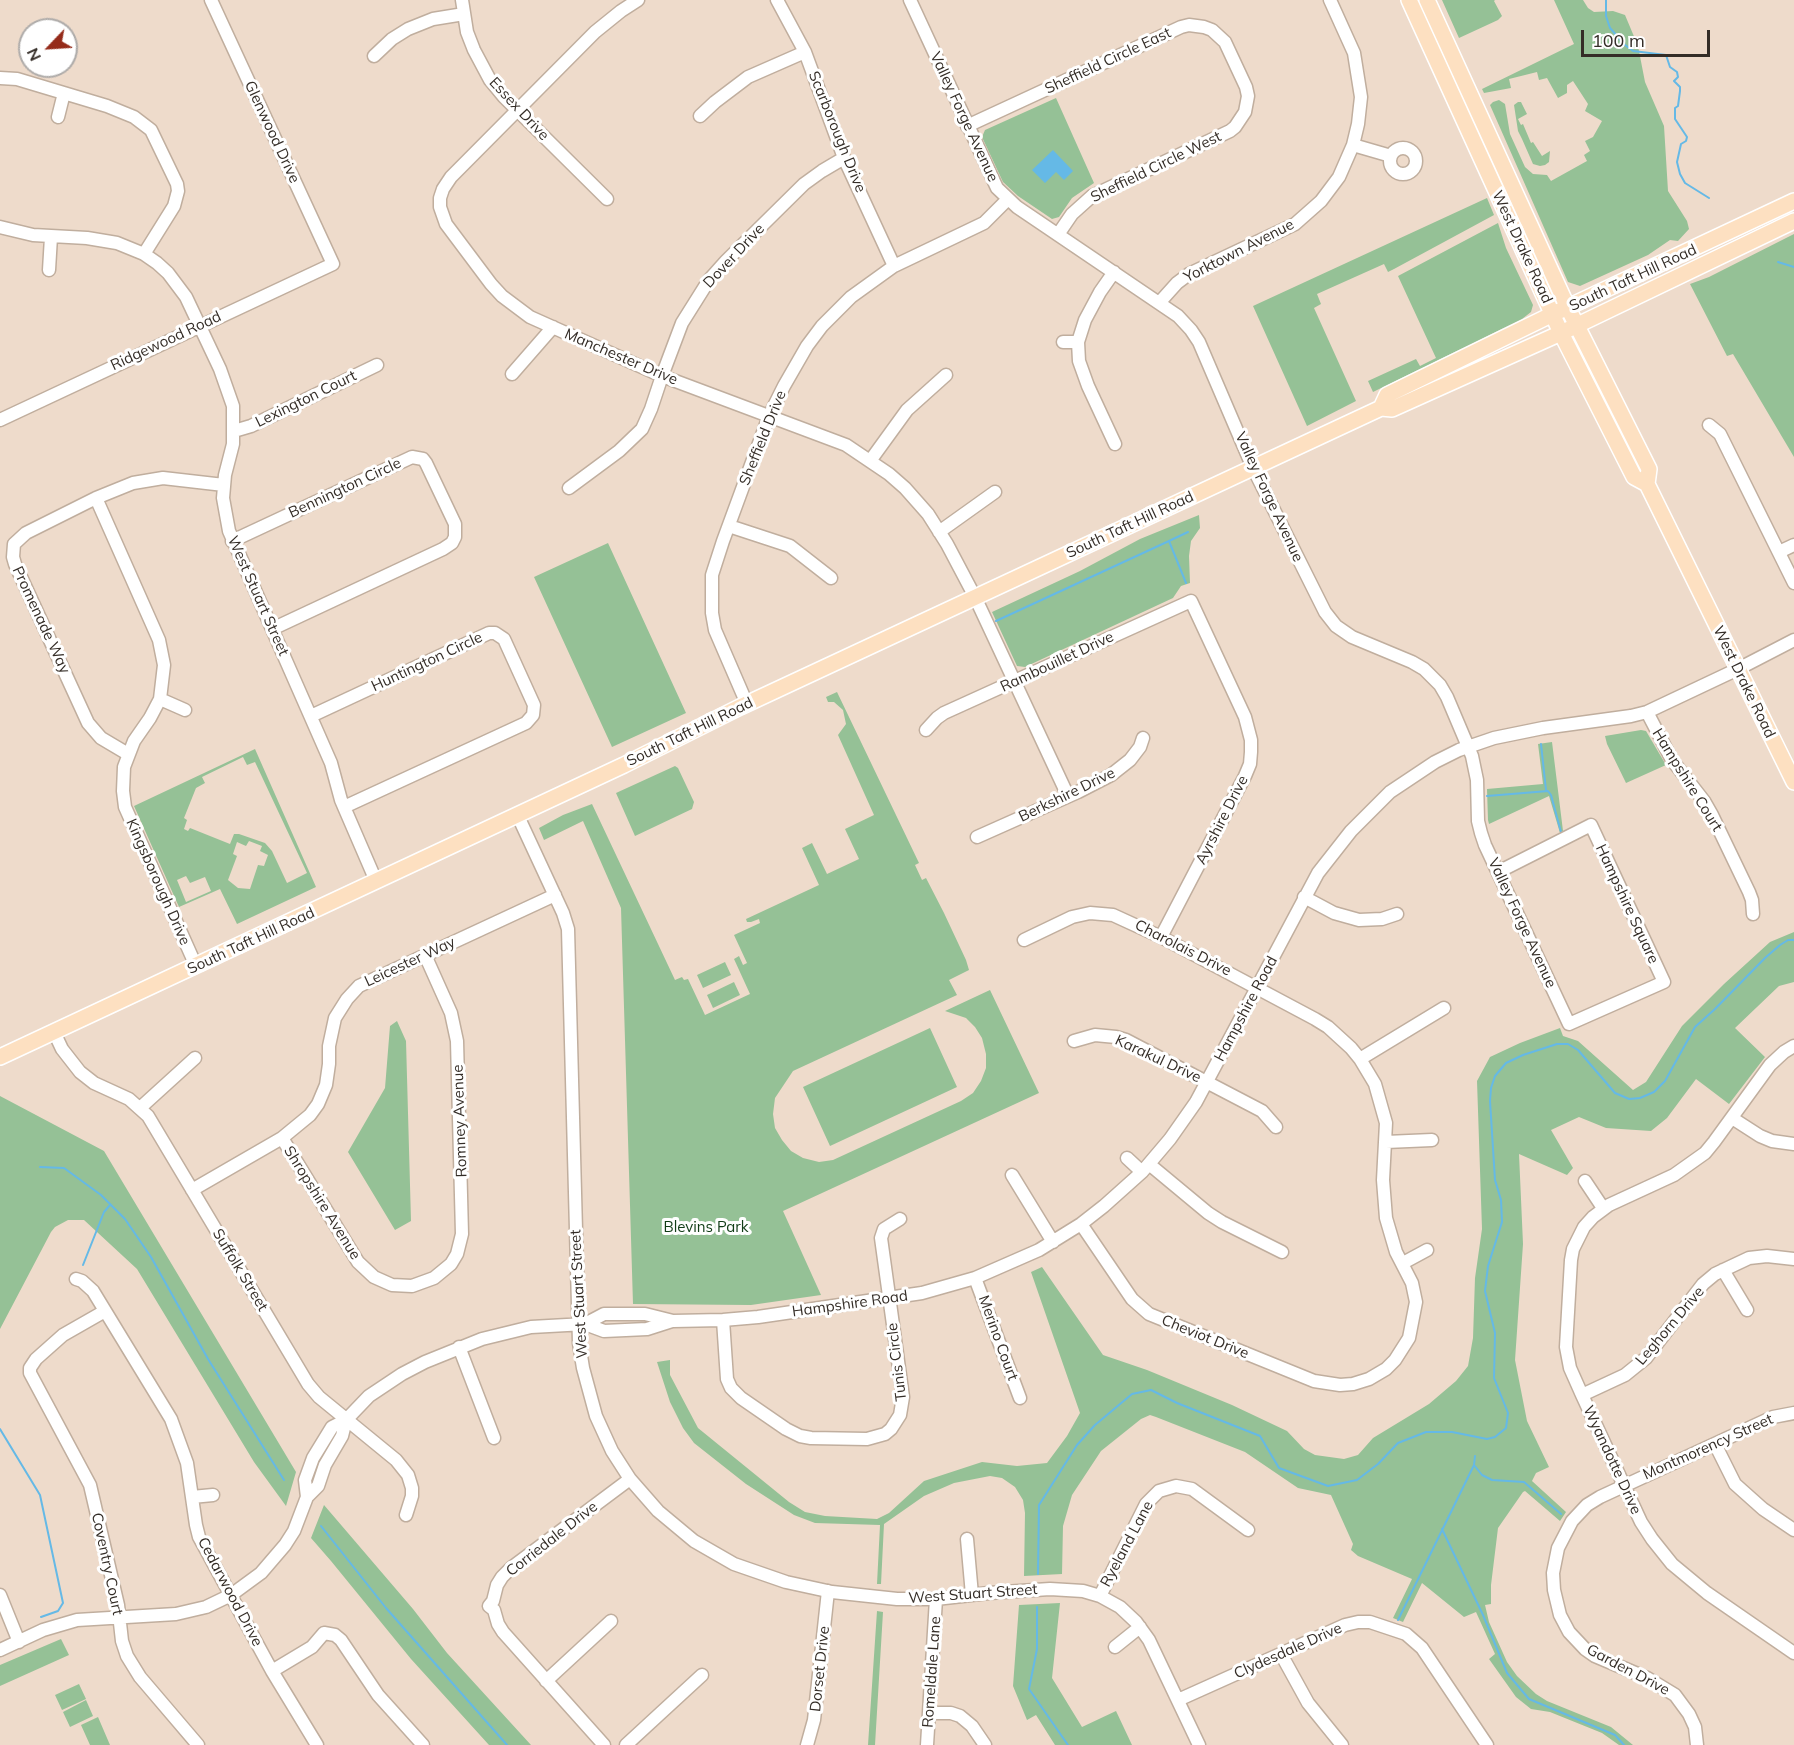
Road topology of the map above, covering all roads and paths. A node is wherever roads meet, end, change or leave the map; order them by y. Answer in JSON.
{"nodes":[{"id":1,"x":211,"y":0,"type":"edge"},
{"id":2,"x":462,"y":0,"type":"edge"},
{"id":3,"x":638,"y":0,"type":"edge"},
{"id":4,"x":777,"y":0,"type":"edge"},
{"id":5,"x":909,"y":0,"type":"edge"},
{"id":6,"x":1330,"y":0,"type":"edge"},
{"id":7,"x":1409,"y":0,"type":"edge"},
{"id":8,"x":1427,"y":0,"type":"edge"},
{"id":9,"x":464,"y":14,"type":"junction"},
{"id":10,"x":805,"y":52,"type":"junction"},
{"id":11,"x":374,"y":56,"type":"dead end"},
{"id":12,"x":1236,"y":64,"type":"joint"},
{"id":13,"x":0,"y":78,"type":"edge"},
{"id":14,"x":64,"y":93,"type":"junction"},
{"id":15,"x":517,"y":110,"type":"junction"},
{"id":16,"x":700,"y":116,"type":"dead end"},
{"id":17,"x":58,"y":117,"type":"dead end"},
{"id":18,"x":967,"y":126,"type":"junction"},
{"id":19,"x":1353,"y":145,"type":"junction"},
{"id":20,"x":1391,"y":156,"type":"dead end"},
{"id":21,"x":844,"y":158,"type":"junction"},
{"id":22,"x":607,"y":199,"type":"dead end"},
{"id":23,"x":1007,"y":200,"type":"junction"},
{"id":24,"x":1794,"y":201,"type":"edge"},
{"id":25,"x":1794,"y":221,"type":"edge"},
{"id":26,"x":0,"y":227,"type":"edge"},
{"id":27,"x":1059,"y":233,"type":"junction"},
{"id":28,"x":51,"y":237,"type":"junction"},
{"id":29,"x":144,"y":254,"type":"junction"},
{"id":30,"x":333,"y":264,"type":"joint"},
{"id":31,"x":894,"y":266,"type":"junction"},
{"id":32,"x":49,"y":270,"type":"dead end"},
{"id":33,"x":1114,"y":272,"type":"junction"},
{"id":34,"x":1159,"y":303,"type":"junction"},
{"id":35,"x":1568,"y":308,"type":"junction"},
{"id":36,"x":1553,"y":314,"type":"junction"},
{"id":37,"x":200,"y":325,"type":"junction"},
{"id":38,"x":1576,"y":326,"type":"junction"},
{"id":39,"x":553,"y":327,"type":"junction"},
{"id":40,"x":1562,"y":333,"type":"junction"},
{"id":41,"x":1063,"y":342,"type":"dead end"},
{"id":42,"x":1078,"y":342,"type":"junction"},
{"id":43,"x":378,"y":365,"type":"dead end"},
{"id":44,"x":512,"y":374,"type":"dead end"},
{"id":45,"x":946,"y":375,"type":"dead end"},
{"id":46,"x":662,"y":376,"type":"junction"},
{"id":47,"x":1381,"y":408,"type":"junction"},
{"id":48,"x":769,"y":416,"type":"junction"},
{"id":49,"x":0,"y":420,"type":"edge"},
{"id":50,"x":1709,"y":425,"type":"dead end"},
{"id":51,"x":234,"y":431,"type":"junction"},
{"id":52,"x":1115,"y":444,"type":"dead end"},
{"id":53,"x":870,"y":461,"type":"junction"},
{"id":54,"x":1253,"y":468,"type":"junction"},
{"id":55,"x":1647,"y":484,"type":"junction"},
{"id":56,"x":224,"y":485,"type":"junction"},
{"id":57,"x":569,"y":488,"type":"dead end"},
{"id":58,"x":995,"y":492,"type":"dead end"},
{"id":59,"x":96,"y":498,"type":"junction"},
{"id":60,"x":729,"y":526,"type":"junction"},
{"id":61,"x":939,"y":532,"type":"junction"},
{"id":62,"x":232,"y":541,"type":"junction"},
{"id":63,"x":1794,"y":545,"type":"edge"},
{"id":64,"x":1779,"y":552,"type":"junction"},
{"id":65,"x":831,"y":578,"type":"dead end"},
{"id":66,"x":1794,"y":583,"type":"edge"},
{"id":67,"x":975,"y":597,"type":"junction"},
{"id":68,"x":1191,"y":601,"type":"joint"},
{"id":69,"x":272,"y":628,"type":"junction"},
{"id":70,"x":1794,"y":640,"type":"edge"},
{"id":71,"x":1738,"y":669,"type":"junction"},
{"id":72,"x":1015,"y":681,"type":"junction"},
{"id":73,"x":160,"y":699,"type":"junction"},
{"id":74,"x":747,"y":704,"type":"junction"},
{"id":75,"x":185,"y":710,"type":"dead end"},
{"id":76,"x":1647,"y":712,"type":"junction"},
{"id":77,"x":311,"y":716,"type":"junction"},
{"id":78,"x":926,"y":730,"type":"dead end"},
{"id":79,"x":1143,"y":738,"type":"dead end"},
{"id":80,"x":1468,"y":747,"type":"junction"},
{"id":81,"x":128,"y":754,"type":"junction"},
{"id":82,"x":1794,"y":782,"type":"edge"},
{"id":83,"x":1068,"y":796,"type":"junction"},
{"id":84,"x":344,"y":807,"type":"junction"},
{"id":85,"x":517,"y":814,"type":"junction"},
{"id":86,"x":977,"y":837,"type":"dead end"},
{"id":87,"x":1498,"y":872,"type":"junction"},
{"id":88,"x":376,"y":881,"type":"junction"},
{"id":89,"x":555,"y":895,"type":"junction"},
{"id":90,"x":1304,"y":897,"type":"junction"},
{"id":91,"x":1397,"y":914,"type":"dead end"},
{"id":92,"x":1752,"y":914,"type":"dead end"},
{"id":93,"x":1161,"y":937,"type":"junction"},
{"id":94,"x":1024,"y":940,"type":"dead end"},
{"id":95,"x":425,"y":955,"type":"junction"},
{"id":96,"x":196,"y":966,"type":"junction"},
{"id":97,"x":1258,"y":988,"type":"junction"},
{"id":98,"x":1444,"y":1008,"type":"dead end"},
{"id":99,"x":1569,"y":1024,"type":"joint"},
{"id":100,"x":54,"y":1032,"type":"junction"},
{"id":101,"x":1074,"y":1041,"type":"dead end"},
{"id":102,"x":1794,"y":1046,"type":"edge"},
{"id":103,"x":0,"y":1057,"type":"edge"},
{"id":104,"x":195,"y":1058,"type":"dead end"},
{"id":105,"x":1360,"y":1059,"type":"junction"},
{"id":106,"x":1207,"y":1082,"type":"junction"},
{"id":107,"x":140,"y":1108,"type":"junction"},
{"id":108,"x":1732,"y":1118,"type":"junction"},
{"id":109,"x":1276,"y":1127,"type":"dead end"},
{"id":110,"x":282,"y":1138,"type":"junction"},
{"id":111,"x":1432,"y":1140,"type":"dead end"},
{"id":112,"x":1386,"y":1142,"type":"junction"},
{"id":113,"x":1794,"y":1144,"type":"edge"},
{"id":114,"x":1127,"y":1158,"type":"dead end"},
{"id":115,"x":1145,"y":1168,"type":"junction"},
{"id":116,"x":1012,"y":1175,"type":"dead end"},
{"id":117,"x":1584,"y":1181,"type":"dead end"},
{"id":118,"x":192,"y":1190,"type":"junction"},
{"id":119,"x":1603,"y":1208,"type":"junction"},
{"id":120,"x":900,"y":1220,"type":"dead end"},
{"id":121,"x":1081,"y":1224,"type":"junction"},
{"id":122,"x":1053,"y":1242,"type":"junction"},
{"id":123,"x":1427,"y":1250,"type":"dead end"},
{"id":124,"x":1282,"y":1252,"type":"dead end"},
{"id":125,"x":1794,"y":1259,"type":"edge"},
{"id":126,"x":1403,"y":1263,"type":"junction"},
{"id":127,"x":1723,"y":1270,"type":"junction"},
{"id":128,"x":975,"y":1278,"type":"junction"},
{"id":129,"x":76,"y":1279,"type":"dead end"},
{"id":130,"x":383,"y":1282,"type":"junction"},
{"id":131,"x":380,"y":1295,"type":"dead end"},
{"id":132,"x":889,"y":1298,"type":"junction"},
{"id":133,"x":1747,"y":1310,"type":"dead end"},
{"id":134,"x":105,"y":1311,"type":"junction"},
{"id":135,"x":723,"y":1320,"type":"junction"},
{"id":136,"x":582,"y":1324,"type":"junction"},
{"id":137,"x":459,"y":1347,"type":"junction"},
{"id":138,"x":1369,"y":1379,"type":"joint"},
{"id":139,"x":1582,"y":1395,"type":"junction"},
{"id":140,"x":1020,"y":1398,"type":"dead end"},
{"id":141,"x":1794,"y":1413,"type":"edge"},
{"id":142,"x":346,"y":1420,"type":"junction"},
{"id":143,"x":494,"y":1438,"type":"dead end"},
{"id":144,"x":1715,"y":1444,"type":"junction"},
{"id":145,"x":630,"y":1479,"type":"junction"},
{"id":146,"x":1624,"y":1486,"type":"junction"},
{"id":147,"x":213,"y":1495,"type":"dead end"},
{"id":148,"x":192,"y":1497,"type":"junction"},
{"id":149,"x":406,"y":1515,"type":"dead end"},
{"id":150,"x":1248,"y":1530,"type":"dead end"},
{"id":151,"x":1794,"y":1530,"type":"edge"},
{"id":152,"x":968,"y":1539,"type":"dead end"},
{"id":153,"x":828,"y":1591,"type":"junction"},
{"id":154,"x":0,"y":1595,"type":"edge"},
{"id":155,"x":231,"y":1595,"type":"junction"},
{"id":156,"x":972,"y":1595,"type":"junction"},
{"id":157,"x":1100,"y":1596,"type":"junction"},
{"id":158,"x":936,"y":1599,"type":"junction"},
{"id":159,"x":119,"y":1618,"type":"junction"},
{"id":160,"x":611,"y":1621,"type":"dead end"},
{"id":161,"x":1140,"y":1628,"type":"junction"},
{"id":162,"x":19,"y":1641,"type":"junction"},
{"id":163,"x":1115,"y":1647,"type":"dead end"},
{"id":164,"x":0,"y":1650,"type":"edge"},
{"id":165,"x":1794,"y":1653,"type":"edge"},
{"id":166,"x":1281,"y":1654,"type":"junction"},
{"id":167,"x":272,"y":1671,"type":"junction"},
{"id":168,"x":702,"y":1675,"type":"dead end"},
{"id":169,"x":546,"y":1681,"type":"junction"},
{"id":170,"x":1178,"y":1700,"type":"junction"},
{"id":171,"x":929,"y":1713,"type":"junction"},
{"id":172,"x":198,"y":1745,"type":"edge"},
{"id":173,"x":317,"y":1745,"type":"edge"},
{"id":174,"x":423,"y":1745,"type":"edge"},
{"id":175,"x":604,"y":1745,"type":"edge"},
{"id":176,"x":627,"y":1745,"type":"edge"},
{"id":177,"x":807,"y":1745,"type":"edge"},
{"id":178,"x":927,"y":1745,"type":"edge"},
{"id":179,"x":985,"y":1745,"type":"edge"},
{"id":180,"x":1199,"y":1745,"type":"edge"},
{"id":181,"x":1342,"y":1745,"type":"edge"},
{"id":182,"x":1487,"y":1745,"type":"edge"},
{"id":183,"x":1697,"y":1745,"type":"edge"}],
"edges":[{"from":1,"to":30,"type":"street","name":"Glenwood Drive"},
{"from":2,"to":9,"type":"street","name":"Essex Drive"},
{"from":3,"to":15,"type":"street"},
{"from":4,"to":10,"type":"street","name":"Scarborough Drive"},
{"from":5,"to":18,"type":"street","name":"Valley Forge Avenue"},
{"from":6,"to":19,"type":"street","name":"Yorktown Avenue"},
{"from":7,"to":36,"type":"main road","name":"West Drake Road"},
{"from":8,"to":35,"type":"main road","name":"West Drake Road"},
{"from":9,"to":11,"type":"street"},
{"from":9,"to":15,"type":"street","name":"Essex Drive"},
{"from":10,"to":16,"type":"street"},
{"from":10,"to":21,"type":"street","name":"Scarborough Drive"},
{"from":12,"to":18,"type":"street","name":"Sheffield Circle East"},
{"from":12,"to":27,"type":"street","name":"Sheffield Circle West"},
{"from":13,"to":14,"type":"street"},
{"from":14,"to":17,"type":"street"},
{"from":14,"to":29,"type":"street"},
{"from":15,"to":22,"type":"street","name":"Essex Drive"},
{"from":15,"to":39,"type":"street","name":"Manchester Drive"},
{"from":18,"to":23,"type":"street","name":"Valley Forge Avenue"},
{"from":19,"to":20,"type":"street"},
{"from":19,"to":34,"type":"street","name":"Yorktown Avenue"},
{"from":21,"to":31,"type":"street","name":"Scarborough Drive"},
{"from":21,"to":46,"type":"street","name":"Dover Drive"},
{"from":23,"to":27,"type":"street","name":"Valley Forge Avenue"},
{"from":23,"to":31,"type":"street","name":"Sheffield Drive"},
{"from":24,"to":35,"type":"main road","name":"South Taft Hill Road"},
{"from":25,"to":38,"type":"main road","name":"South Taft Hill Road"},
{"from":26,"to":28,"type":"street","name":"West Stuart Street"},
{"from":27,"to":33,"type":"street","name":"Valley Forge Avenue"},
{"from":28,"to":29,"type":"street","name":"West Stuart Street"},
{"from":28,"to":32,"type":"street"},
{"from":29,"to":37,"type":"street","name":"West Stuart Street"},
{"from":30,"to":37,"type":"street","name":"Ridgewood Road"},
{"from":31,"to":48,"type":"street","name":"Sheffield Drive"},
{"from":33,"to":34,"type":"street","name":"Valley Forge Avenue"},
{"from":33,"to":42,"type":"street"},
{"from":34,"to":54,"type":"street","name":"Valley Forge Avenue"},
{"from":35,"to":36,"type":"main road","name":"South Taft Hill Road"},
{"from":35,"to":38,"type":"main road","name":"West Drake Road"},
{"from":36,"to":40,"type":"main road","name":"West Drake Road"},
{"from":36,"to":47,"type":"main road","name":"South Taft Hill Road"},
{"from":37,"to":49,"type":"street","name":"Ridgewood Road"},
{"from":37,"to":51,"type":"street","name":"West Stuart Street"},
{"from":38,"to":40,"type":"main road","name":"South Taft Hill Road"},
{"from":38,"to":55,"type":"main road","name":"West Drake Road"},
{"from":39,"to":44,"type":"street"},
{"from":39,"to":46,"type":"street","name":"Manchester Drive"},
{"from":40,"to":47,"type":"main road","name":"South Taft Hill Road"},
{"from":40,"to":55,"type":"main road","name":"West Drake Road"},
{"from":41,"to":42,"type":"street"},
{"from":42,"to":52,"type":"street"},
{"from":43,"to":51,"type":"street","name":"Lexington Court"},
{"from":45,"to":53,"type":"street"},
{"from":46,"to":48,"type":"street","name":"Manchester Drive"},
{"from":46,"to":57,"type":"street","name":"Dover Drive"},
{"from":47,"to":54,"type":"main road","name":"South Taft Hill Road"},
{"from":48,"to":53,"type":"street","name":"Manchester Drive"},
{"from":48,"to":60,"type":"street","name":"Sheffield Drive"},
{"from":50,"to":64,"type":"street"},
{"from":51,"to":56,"type":"street","name":"West Stuart Street"},
{"from":53,"to":61,"type":"street","name":"Manchester Drive"},
{"from":54,"to":67,"type":"main road","name":"South Taft Hill Road"},
{"from":54,"to":80,"type":"street","name":"Valley Forge Avenue"},
{"from":55,"to":71,"type":"main road","name":"West Drake Road"},
{"from":56,"to":59,"type":"street","name":"Promenade Way"},
{"from":56,"to":62,"type":"street","name":"West Stuart Street"},
{"from":58,"to":61,"type":"street"},
{"from":59,"to":73,"type":"street","name":"Kingsborough Drive"},
{"from":59,"to":81,"type":"street","name":"Promenade Way"},
{"from":60,"to":65,"type":"street"},
{"from":60,"to":74,"type":"street","name":"Sheffield Drive"},
{"from":61,"to":67,"type":"street","name":"Manchester Drive"},
{"from":62,"to":69,"type":"street","name":"West Stuart Street"},
{"from":62,"to":69,"type":"street","name":"Bennington Circle"},
{"from":63,"to":64,"type":"street"},
{"from":64,"to":66,"type":"street"},
{"from":67,"to":72,"type":"street","name":"Manchester Drive"},
{"from":67,"to":74,"type":"main road","name":"South Taft Hill Road"},
{"from":68,"to":72,"type":"street","name":"Rambouillet Drive"},
{"from":68,"to":93,"type":"street","name":"Ayrshire Drive"},
{"from":69,"to":77,"type":"street","name":"West Stuart Street"},
{"from":70,"to":71,"type":"street","name":"Hampshire Road"},
{"from":71,"to":76,"type":"street","name":"Hampshire Road"},
{"from":71,"to":82,"type":"main road","name":"West Drake Road"},
{"from":72,"to":78,"type":"street","name":"Rambouillet Drive"},
{"from":72,"to":83,"type":"street","name":"Manchester Drive"},
{"from":73,"to":75,"type":"street"},
{"from":73,"to":81,"type":"street","name":"Kingsborough Drive"},
{"from":74,"to":85,"type":"main road","name":"South Taft Hill Road"},
{"from":76,"to":80,"type":"street","name":"Hampshire Road"},
{"from":76,"to":92,"type":"street","name":"Hampshire Court"},
{"from":77,"to":84,"type":"street","name":"West Stuart Street"},
{"from":77,"to":84,"type":"street","name":"Huntington Circle"},
{"from":79,"to":83,"type":"street","name":"Berkshire Drive"},
{"from":80,"to":87,"type":"street","name":"Valley Forge Avenue"},
{"from":80,"to":90,"type":"street","name":"Hampshire Road"},
{"from":81,"to":96,"type":"street","name":"Kingsborough Drive"},
{"from":83,"to":86,"type":"street","name":"Berkshire Drive"},
{"from":84,"to":88,"type":"street","name":"West Stuart Street"},
{"from":85,"to":88,"type":"main road","name":"South Taft Hill Road"},
{"from":85,"to":89,"type":"street","name":"West Stuart Street"},
{"from":87,"to":99,"type":"street","name":"Valley Forge Avenue"},
{"from":87,"to":99,"type":"street","name":"Hampshire Square"},
{"from":88,"to":96,"type":"main road","name":"South Taft Hill Road"},
{"from":89,"to":95,"type":"street","name":"Leicester Way"},
{"from":89,"to":136,"type":"street","name":"West Stuart Street"},
{"from":90,"to":91,"type":"street"},
{"from":90,"to":97,"type":"street","name":"Hampshire Road"},
{"from":93,"to":94,"type":"street","name":"Charolais Drive"},
{"from":93,"to":97,"type":"street","name":"Charolais Drive"},
{"from":95,"to":110,"type":"street","name":"Leicester Way"},
{"from":95,"to":130,"type":"street","name":"Romney Avenue"},
{"from":96,"to":100,"type":"main road","name":"South Taft Hill Road"},
{"from":97,"to":105,"type":"street","name":"Charolais Drive"},
{"from":97,"to":106,"type":"street","name":"Hampshire Road"},
{"from":98,"to":105,"type":"street"},
{"from":100,"to":103,"type":"main road","name":"South Taft Hill Road"},
{"from":100,"to":107,"type":"street","name":"Suffolk Street"},
{"from":101,"to":106,"type":"street","name":"Karakul Drive"},
{"from":102,"to":108,"type":"street","name":"Wyandotte Drive"},
{"from":104,"to":107,"type":"street"},
{"from":105,"to":112,"type":"street","name":"Charolais Drive"},
{"from":106,"to":109,"type":"street","name":"Karakul Drive"},
{"from":106,"to":115,"type":"street","name":"Hampshire Road"},
{"from":107,"to":118,"type":"street","name":"Suffolk Street"},
{"from":108,"to":113,"type":"street"},
{"from":108,"to":119,"type":"street","name":"Wyandotte Drive"},
{"from":110,"to":118,"type":"street","name":"Leicester Way"},
{"from":110,"to":130,"type":"street","name":"Shropshire Avenue"},
{"from":111,"to":112,"type":"street"},
{"from":112,"to":126,"type":"street","name":"Charolais Drive"},
{"from":114,"to":115,"type":"street"},
{"from":115,"to":121,"type":"street","name":"Hampshire Road"},
{"from":115,"to":124,"type":"street"},
{"from":116,"to":122,"type":"street"},
{"from":117,"to":119,"type":"street"},
{"from":118,"to":142,"type":"street","name":"Suffolk Street"},
{"from":119,"to":139,"type":"street","name":"Wyandotte Drive"},
{"from":120,"to":132,"type":"street","name":"Tunis Circle"},
{"from":121,"to":122,"type":"street","name":"Hampshire Road"},
{"from":121,"to":138,"type":"street","name":"Cheviot Drive"},
{"from":122,"to":128,"type":"street","name":"Hampshire Road"},
{"from":123,"to":126,"type":"street"},
{"from":125,"to":127,"type":"street","name":"Leghorn Drive"},
{"from":126,"to":138,"type":"street","name":"Charolais Drive"},
{"from":127,"to":133,"type":"street"},
{"from":127,"to":139,"type":"street","name":"Leghorn Drive"},
{"from":128,"to":132,"type":"street","name":"Hampshire Road"},
{"from":128,"to":140,"type":"street","name":"Merino Court"},
{"from":129,"to":134,"type":"street","name":"Cedarwood Drive"},
{"from":130,"to":131,"type":"street"},
{"from":132,"to":135,"type":"street","name":"Hampshire Road"},
{"from":132,"to":135,"type":"street","name":"Tunis Circle"},
{"from":134,"to":148,"type":"street","name":"Cedarwood Drive"},
{"from":134,"to":159,"type":"street","name":"Coventry Court"},
{"from":135,"to":136,"type":"street","name":"Hampshire Road"},
{"from":136,"to":137,"type":"street","name":"Hampshire Road"},
{"from":136,"to":145,"type":"street","name":"West Stuart Street"},
{"from":137,"to":142,"type":"street","name":"Hampshire Road"},
{"from":137,"to":143,"type":"street"},
{"from":139,"to":146,"type":"street","name":"Wyandotte Drive"},
{"from":141,"to":144,"type":"street","name":"Montmorency Street"},
{"from":142,"to":149,"type":"street","name":"Suffolk Street"},
{"from":142,"to":155,"type":"street","name":"Hampshire Road"},
{"from":144,"to":146,"type":"street","name":"Montmorency Street"},
{"from":144,"to":151,"type":"street"},
{"from":145,"to":153,"type":"street","name":"West Stuart Street"},
{"from":145,"to":169,"type":"street","name":"Corriedale Drive"},
{"from":146,"to":165,"type":"street","name":"Wyandotte Drive"},
{"from":146,"to":183,"type":"street","name":"Garden Drive"},
{"from":147,"to":148,"type":"street"},
{"from":148,"to":155,"type":"street","name":"Cedarwood Drive"},
{"from":150,"to":157,"type":"street","name":"Ryeland Lane"},
{"from":152,"to":156,"type":"street"},
{"from":153,"to":158,"type":"street","name":"West Stuart Street"},
{"from":153,"to":177,"type":"street","name":"Dorset Drive"},
{"from":154,"to":162,"type":"street"},
{"from":155,"to":159,"type":"street","name":"Hampshire Road"},
{"from":155,"to":167,"type":"street","name":"Cedarwood Drive"},
{"from":156,"to":157,"type":"street","name":"West Stuart Street"},
{"from":156,"to":158,"type":"street","name":"West Stuart Street"},
{"from":157,"to":161,"type":"street","name":"West Stuart Street"},
{"from":158,"to":171,"type":"street","name":"Romeldale Lane"},
{"from":159,"to":162,"type":"street","name":"Hampshire Road"},
{"from":159,"to":172,"type":"street","name":"Coventry Court"},
{"from":160,"to":169,"type":"street"},
{"from":161,"to":163,"type":"street"},
{"from":161,"to":170,"type":"street","name":"West Stuart Street"},
{"from":162,"to":164,"type":"street","name":"Hampshire Road"},
{"from":166,"to":170,"type":"street","name":"Clydesdale Drive"},
{"from":166,"to":181,"type":"street"},
{"from":166,"to":182,"type":"street","name":"Clydesdale Drive"},
{"from":167,"to":173,"type":"street","name":"Cedarwood Drive"},
{"from":167,"to":174,"type":"street"},
{"from":168,"to":176,"type":"street"},
{"from":169,"to":175,"type":"street","name":"Corriedale Drive"},
{"from":170,"to":180,"type":"street","name":"West Stuart Street"},
{"from":171,"to":178,"type":"street","name":"Romeldale Lane"},
{"from":171,"to":179,"type":"street"}]}
